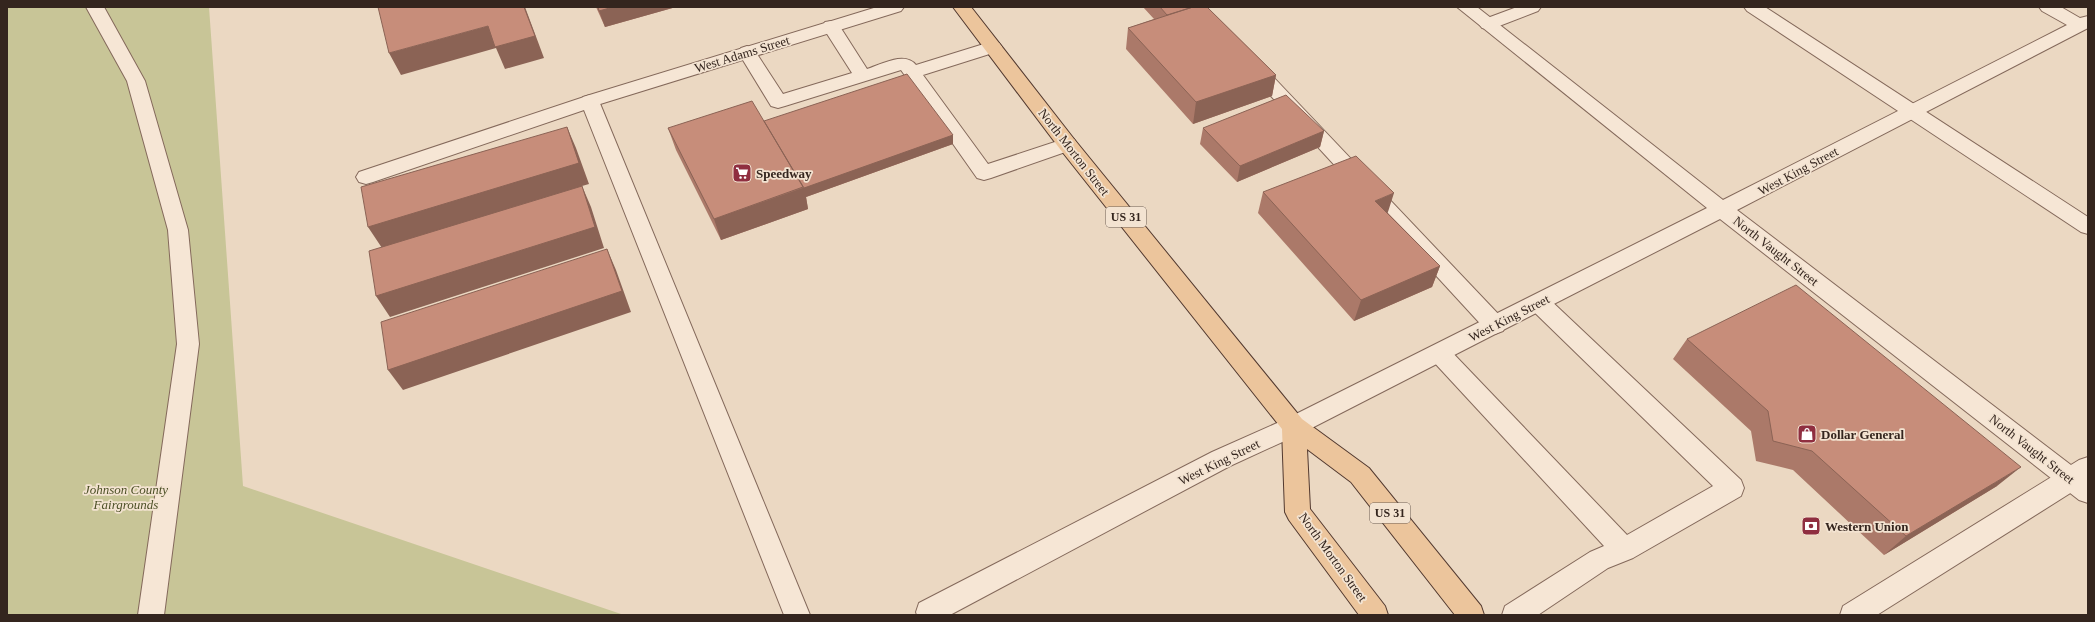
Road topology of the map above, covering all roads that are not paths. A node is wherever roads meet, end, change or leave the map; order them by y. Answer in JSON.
{"nodes":[{"id":1,"x":95,"y":7,"type":"edge"},
{"id":2,"x":895,"y":7,"type":"edge"},
{"id":3,"x":962,"y":7,"type":"edge"},
{"id":4,"x":1466,"y":7,"type":"edge"},
{"id":5,"x":1532,"y":7,"type":"edge"},
{"id":6,"x":1753,"y":7,"type":"edge"},
{"id":7,"x":2048,"y":7,"type":"edge"},
{"id":8,"x":2084,"y":23,"type":"edge"},
{"id":9,"x":1488,"y":24,"type":"junction"},
{"id":10,"x":831,"y":26,"type":"junction"},
{"id":11,"x":993,"y":47,"type":"junction"},
{"id":12,"x":747,"y":52,"type":"junction"},
{"id":13,"x":1239,"y":52,"type":"edge"},
{"id":14,"x":912,"y":72,"type":"junction"},
{"id":15,"x":862,"y":76,"type":"junction"},
{"id":16,"x":590,"y":101,"type":"junction"},
{"id":17,"x":1911,"y":111,"type":"junction"},
{"id":18,"x":1067,"y":144,"type":"junction"},
{"id":19,"x":366,"y":177,"type":"dead end"},
{"id":20,"x":1723,"y":210,"type":"junction"},
{"id":21,"x":2088,"y":227,"type":"edge"},
{"id":22,"x":1539,"y":303,"type":"junction"},
{"id":23,"x":1495,"y":324,"type":"junction"},
{"id":24,"x":1439,"y":353,"type":"junction"},
{"id":25,"x":1294,"y":426,"type":"junction"},
{"id":26,"x":2082,"y":479,"type":"edge"},
{"id":27,"x":1624,"y":550,"type":"junction"},
{"id":28,"x":928,"y":614,"type":"edge"},
{"id":29,"x":151,"y":615,"type":"edge"},
{"id":30,"x":797,"y":615,"type":"edge"},
{"id":31,"x":1375,"y":615,"type":"edge"},
{"id":32,"x":1471,"y":615,"type":"edge"},
{"id":33,"x":1515,"y":615,"type":"edge"},
{"id":34,"x":1853,"y":615,"type":"edge"}],
"edges":[{"from":1,"to":29,"type":"street"},
{"from":2,"to":10,"type":"street","name":"West Adams Street"},
{"from":3,"to":11,"type":"main road","name":"North Morton Street","number":"US 31"},
{"from":4,"to":9,"type":"street","name":"North Vaught Street"},
{"from":5,"to":9,"type":"street"},
{"from":6,"to":17,"type":"street"},
{"from":7,"to":8,"type":"street"},
{"from":8,"to":17,"type":"street","name":"West King Street"},
{"from":9,"to":20,"type":"street","name":"North Vaught Street"},
{"from":10,"to":12,"type":"street","name":"West Adams Street"},
{"from":10,"to":15,"type":"street"},
{"from":11,"to":14,"type":"street"},
{"from":11,"to":18,"type":"main road","name":"North Morton Street","number":"US 31"},
{"from":12,"to":15,"type":"street"},
{"from":12,"to":16,"type":"street","name":"West Adams Street"},
{"from":13,"to":23,"type":"street"},
{"from":14,"to":15,"type":"street"},
{"from":14,"to":18,"type":"street"},
{"from":16,"to":19,"type":"street","name":"West Adams Street"},
{"from":16,"to":30,"type":"street"},
{"from":17,"to":20,"type":"street","name":"West King Street"},
{"from":17,"to":21,"type":"street"},
{"from":18,"to":25,"type":"main road","name":"North Morton Street","number":"US 31"},
{"from":20,"to":22,"type":"street","name":"West King Street"},
{"from":20,"to":26,"type":"street","name":"North Vaught Street"},
{"from":22,"to":23,"type":"street","name":"West King Street"},
{"from":22,"to":27,"type":"street"},
{"from":23,"to":24,"type":"street","name":"West King Street"},
{"from":24,"to":25,"type":"street","name":"West King Street"},
{"from":24,"to":27,"type":"street"},
{"from":25,"to":28,"type":"street","name":"West King Street"},
{"from":25,"to":31,"type":"main road","name":"North Morton Street"},
{"from":25,"to":32,"type":"main road","name":"North Morton Street","number":"US 31"},
{"from":26,"to":34,"type":"street"},
{"from":27,"to":33,"type":"street"}]}
